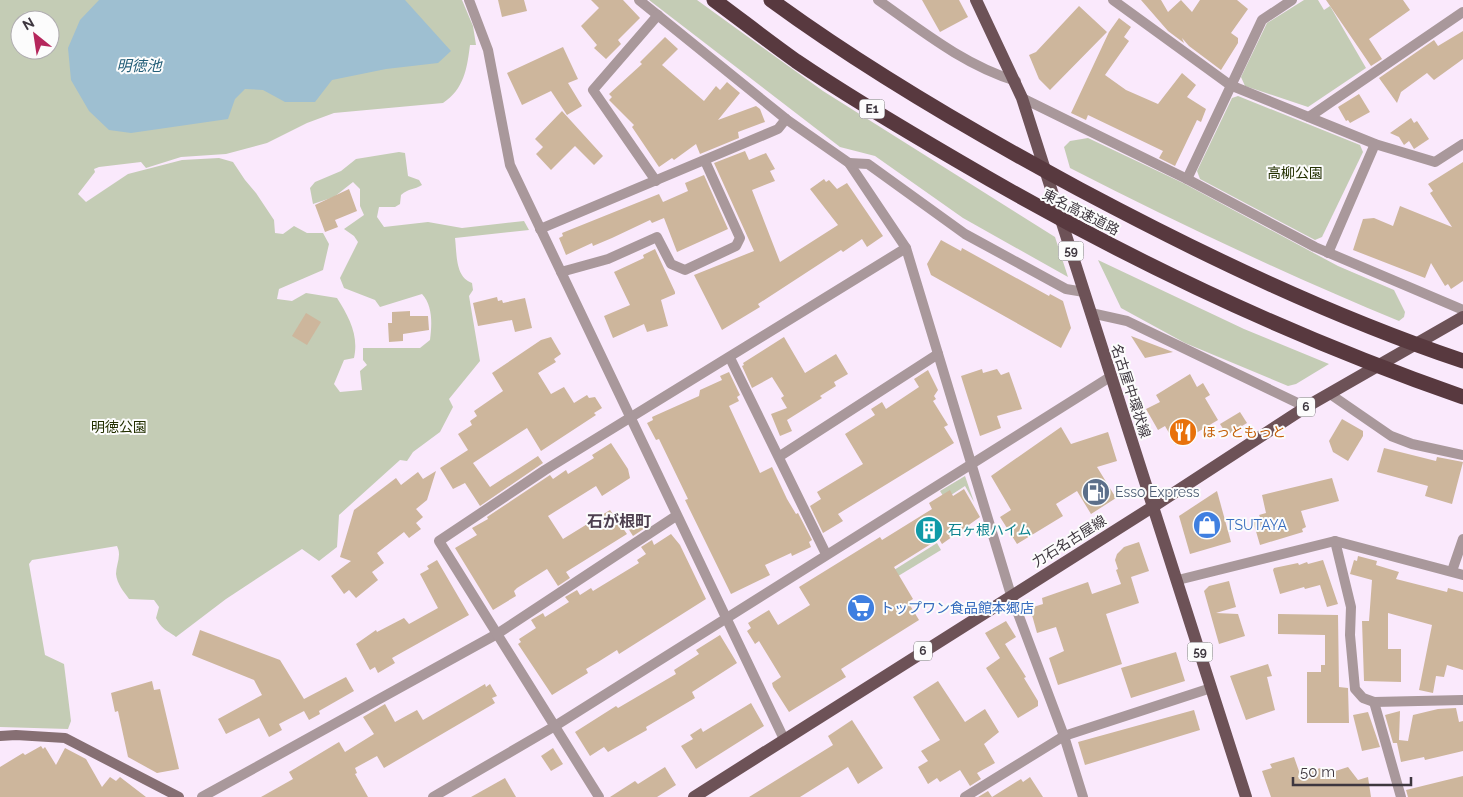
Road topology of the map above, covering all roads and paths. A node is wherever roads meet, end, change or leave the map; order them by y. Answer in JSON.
{"nodes":[{"id":1,"x":468,"y":0,"type":"edge"},
{"id":2,"x":639,"y":0,"type":"edge"},
{"id":3,"x":714,"y":0,"type":"edge"},
{"id":4,"x":771,"y":0,"type":"edge"},
{"id":5,"x":878,"y":0,"type":"edge"},
{"id":6,"x":976,"y":0,"type":"edge"},
{"id":7,"x":1113,"y":0,"type":"edge"},
{"id":8,"x":1292,"y":0,"type":"edge"},
{"id":9,"x":1463,"y":12,"type":"edge"},
{"id":10,"x":658,"y":15,"type":"junction"},
{"id":11,"x":1016,"y":81,"type":"junction"},
{"id":12,"x":1230,"y":85,"type":"junction"},
{"id":13,"x":1022,"y":98,"type":"junction"},
{"id":14,"x":1309,"y":117,"type":"junction"},
{"id":15,"x":786,"y":119,"type":"junction"},
{"id":16,"x":1375,"y":144,"type":"junction"},
{"id":17,"x":1463,"y":144,"type":"edge"},
{"id":18,"x":705,"y":161,"type":"junction"},
{"id":19,"x":849,"y":163,"type":"junction"},
{"id":20,"x":1187,"y":179,"type":"junction"},
{"id":21,"x":656,"y":181,"type":"junction"},
{"id":22,"x":540,"y":229,"type":"junction"},
{"id":23,"x":906,"y":248,"type":"junction"},
{"id":24,"x":1328,"y":253,"type":"junction"},
{"id":25,"x":560,"y":272,"type":"junction"},
{"id":26,"x":1084,"y":292,"type":"junction"},
{"id":27,"x":1463,"y":310,"type":"edge"},
{"id":28,"x":1091,"y":313,"type":"junction"},
{"id":29,"x":1463,"y":317,"type":"edge"},
{"id":30,"x":938,"y":354,"type":"junction"},
{"id":31,"x":730,"y":358,"type":"junction"},
{"id":32,"x":1463,"y":361,"type":"edge"},
{"id":33,"x":1110,"y":377,"type":"junction"},
{"id":34,"x":1330,"y":394,"type":"junction"},
{"id":35,"x":1463,"y":397,"type":"edge"},
{"id":36,"x":1306,"y":407,"type":"junction"},
{"id":37,"x":629,"y":418,"type":"junction"},
{"id":38,"x":1463,"y":455,"type":"edge"},
{"id":39,"x":780,"y":456,"type":"junction"},
{"id":40,"x":972,"y":464,"type":"junction"},
{"id":41,"x":1154,"y":506,"type":"junction"},
{"id":42,"x":676,"y":516,"type":"junction"},
{"id":43,"x":1463,"y":539,"type":"edge"},
{"id":44,"x":1335,"y":541,"type":"junction"},
{"id":45,"x":826,"y":554,"type":"junction"},
{"id":46,"x":1452,"y":572,"type":"junction"},
{"id":47,"x":1463,"y":575,"type":"edge"},
{"id":48,"x":1178,"y":580,"type":"junction"},
{"id":49,"x":1011,"y":595,"type":"junction"},
{"id":50,"x":726,"y":619,"type":"junction"},
{"id":51,"x":497,"y":634,"type":"junction"},
{"id":52,"x":1211,"y":688,"type":"junction"},
{"id":53,"x":1463,"y":700,"type":"edge"},
{"id":54,"x":1374,"y":702,"type":"junction"},
{"id":55,"x":555,"y":726,"type":"junction"},
{"id":56,"x":0,"y":736,"type":"edge"},
{"id":57,"x":1064,"y":736,"type":"junction"},
{"id":58,"x":784,"y":739,"type":"junction"},
{"id":59,"x":172,"y":796,"type":"edge"},
{"id":60,"x":202,"y":797,"type":"edge"},
{"id":61,"x":433,"y":797,"type":"edge"},
{"id":62,"x":599,"y":797,"type":"edge"},
{"id":63,"x":694,"y":797,"type":"edge"},
{"id":64,"x":965,"y":797,"type":"edge"},
{"id":65,"x":1082,"y":797,"type":"edge"},
{"id":66,"x":1246,"y":797,"type":"edge"},
{"id":67,"x":1401,"y":797,"type":"edge"}],
"edges":[{"from":1,"to":22,"type":"street"},
{"from":2,"to":10,"type":"street"},
{"from":3,"to":35,"type":"highway","name":"東名高速道路","number":"E1"},
{"from":4,"to":32,"type":"highway","name":"東名高速道路","number":"E1"},
{"from":5,"to":11,"type":"street"},
{"from":6,"to":11,"type":"main road","name":"名古屋中環状線","number":"59"},
{"from":7,"to":12,"type":"street"},
{"from":8,"to":12,"type":"street"},
{"from":9,"to":14,"type":"street"},
{"from":10,"to":15,"type":"street"},
{"from":10,"to":21,"type":"street"},
{"from":11,"to":13,"type":"main road","name":"名古屋中環状線","number":"59"},
{"from":12,"to":14,"type":"street"},
{"from":12,"to":20,"type":"street"},
{"from":13,"to":20,"type":"street"},
{"from":13,"to":26,"type":"main road","name":"名古屋中環状線","number":"59"},
{"from":14,"to":16,"type":"street"},
{"from":15,"to":18,"type":"street"},
{"from":15,"to":19,"type":"street"},
{"from":16,"to":17,"type":"street"},
{"from":16,"to":24,"type":"street"},
{"from":18,"to":21,"type":"street"},
{"from":18,"to":25,"type":"street"},
{"from":19,"to":23,"type":"street"},
{"from":19,"to":26,"type":"street"},
{"from":20,"to":24,"type":"street"},
{"from":21,"to":22,"type":"street"},
{"from":22,"to":25,"type":"street"},
{"from":23,"to":30,"type":"street"},
{"from":23,"to":31,"type":"street"},
{"from":24,"to":27,"type":"street"},
{"from":25,"to":37,"type":"street"},
{"from":26,"to":28,"type":"main road","name":"名古屋中環状線","number":"59"},
{"from":28,"to":33,"type":"main road","name":"名古屋中環状線","number":"59"},
{"from":28,"to":36,"type":"street"},
{"from":29,"to":34,"type":"main road","name":"力石名古屋線","number":"6"},
{"from":30,"to":39,"type":"street"},
{"from":30,"to":40,"type":"street"},
{"from":31,"to":37,"type":"street"},
{"from":31,"to":39,"type":"street"},
{"from":33,"to":40,"type":"street"},
{"from":33,"to":41,"type":"main road","name":"名古屋中環状線","number":"59"},
{"from":34,"to":36,"type":"main road","name":"力石名古屋線","number":"6"},
{"from":34,"to":38,"type":"street"},
{"from":36,"to":41,"type":"main road","name":"力石名古屋線","number":"6"},
{"from":37,"to":42,"type":"street"},
{"from":37,"to":51,"type":"street"},
{"from":39,"to":45,"type":"street"},
{"from":40,"to":45,"type":"street"},
{"from":40,"to":49,"type":"street"},
{"from":41,"to":48,"type":"main road","name":"名古屋中環状線","number":"59"},
{"from":41,"to":49,"type":"main road","name":"力石名古屋線","number":"6"},
{"from":42,"to":50,"type":"street"},
{"from":42,"to":51,"type":"street"},
{"from":43,"to":46,"type":"street"},
{"from":44,"to":46,"type":"street"},
{"from":44,"to":48,"type":"street"},
{"from":44,"to":54,"type":"street"},
{"from":45,"to":50,"type":"street"},
{"from":46,"to":47,"type":"street"},
{"from":48,"to":52,"type":"main road","name":"名古屋中環状線","number":"59"},
{"from":49,"to":57,"type":"street"},
{"from":49,"to":58,"type":"main road","name":"力石名古屋線","number":"6"},
{"from":50,"to":55,"type":"street"},
{"from":50,"to":58,"type":"street"},
{"from":51,"to":55,"type":"street"},
{"from":51,"to":60,"type":"street"},
{"from":52,"to":57,"type":"street"},
{"from":52,"to":66,"type":"main road","name":"名古屋中環状線","number":"59"},
{"from":53,"to":54,"type":"street"},
{"from":54,"to":67,"type":"street"},
{"from":55,"to":61,"type":"street"},
{"from":55,"to":62,"type":"street"},
{"from":56,"to":59,"type":"street"},
{"from":57,"to":64,"type":"street"},
{"from":57,"to":65,"type":"street"},
{"from":58,"to":63,"type":"main road","name":"力石名古屋線","number":"6"}]}
